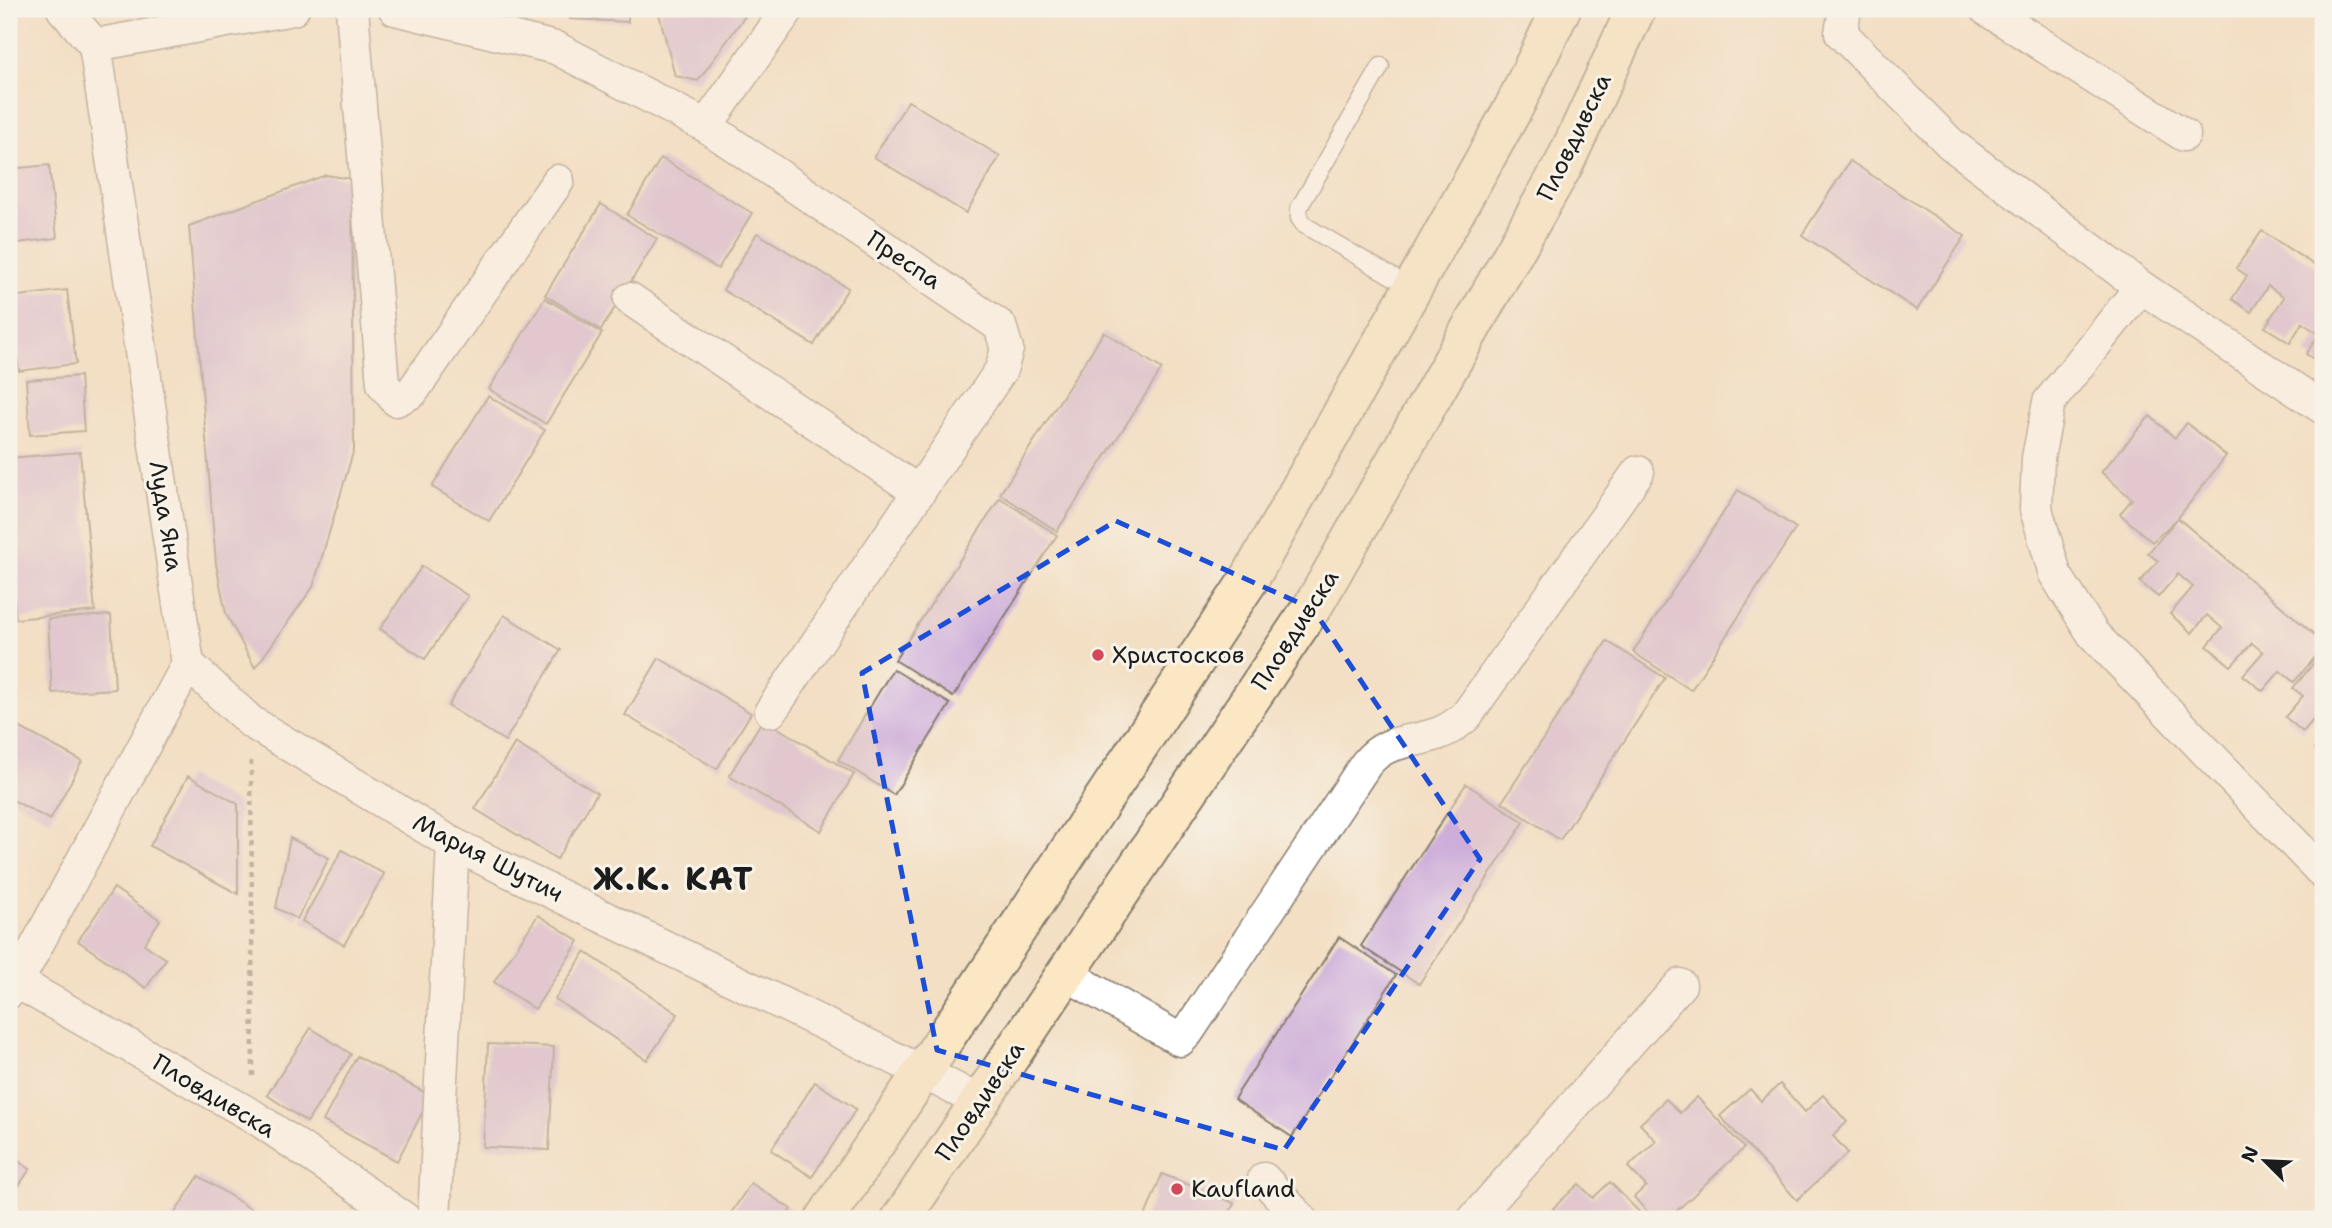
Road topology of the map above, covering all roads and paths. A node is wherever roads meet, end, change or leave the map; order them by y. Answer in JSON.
{"nodes":[{"id":1,"x":63,"y":9,"type":"edge"},
{"id":2,"x":293,"y":9,"type":"edge"},
{"id":3,"x":352,"y":9,"type":"edge"},
{"id":4,"x":395,"y":9,"type":"edge"},
{"id":5,"x":788,"y":9,"type":"edge"},
{"id":6,"x":1561,"y":9,"type":"edge"},
{"id":7,"x":1636,"y":9,"type":"edge"},
{"id":8,"x":1845,"y":9,"type":"edge"},
{"id":9,"x":1986,"y":9,"type":"edge"},
{"id":10,"x":95,"y":45,"type":"junction"},
{"id":11,"x":1381,"y":66,"type":"dead end"},
{"id":12,"x":706,"y":126,"type":"junction"},
{"id":13,"x":2184,"y":135,"type":"dead end"},
{"id":14,"x":558,"y":181,"type":"dead end"},
{"id":15,"x":2141,"y":287,"type":"junction"},
{"id":16,"x":1412,"y":288,"type":"junction"},
{"id":17,"x":630,"y":299,"type":"dead end"},
{"id":18,"x":2323,"y":408,"type":"edge"},
{"id":19,"x":1638,"y":472,"type":"dead end"},
{"id":20,"x":919,"y":492,"type":"junction"},
{"id":21,"x":188,"y":664,"type":"junction"},
{"id":22,"x":771,"y":711,"type":"dead end"},
{"id":23,"x":251,"y":722,"type":"junction"},
{"id":24,"x":453,"y":844,"type":"junction"},
{"id":25,"x":2323,"y":873,"type":"edge"},
{"id":26,"x":1066,"y":974,"type":"junction"},
{"id":27,"x":1680,"y":985,"type":"dead end"},
{"id":28,"x":13,"y":987,"type":"edge"},
{"id":29,"x":923,"y":1072,"type":"junction"},
{"id":30,"x":980,"y":1102,"type":"junction"},
{"id":31,"x":253,"y":1116,"type":"junction"},
{"id":32,"x":1264,"y":1178,"type":"dead end"},
{"id":33,"x":405,"y":1219,"type":"edge"},
{"id":34,"x":434,"y":1219,"type":"edge"},
{"id":35,"x":825,"y":1219,"type":"edge"},
{"id":36,"x":901,"y":1219,"type":"edge"},
{"id":37,"x":1301,"y":1219,"type":"edge"},
{"id":38,"x":1474,"y":1219,"type":"edge"}],
"edges":[{"from":1,"to":10,"type":"street"},
{"from":2,"to":10,"type":"street"},
{"from":3,"to":14,"type":"street"},
{"from":4,"to":12,"type":"street","name":"Преспа"},
{"from":5,"to":12,"type":"street"},
{"from":6,"to":16,"type":"street"},
{"from":7,"to":26,"type":"street","name":"Пловдивска"},
{"from":8,"to":15,"type":"street"},
{"from":9,"to":13,"type":"street"},
{"from":10,"to":21,"type":"street","name":"Луда Яна"},
{"from":11,"to":16,"type":"lane"},
{"from":12,"to":20,"type":"street","name":"Преспа"},
{"from":15,"to":18,"type":"street"},
{"from":15,"to":25,"type":"street"},
{"from":16,"to":29,"type":"street"},
{"from":17,"to":20,"type":"street"},
{"from":19,"to":26,"type":"street"},
{"from":20,"to":22,"type":"street","name":"Преспа"},
{"from":21,"to":23,"type":"street","name":"Мария Шутич"},
{"from":21,"to":28,"type":"street"},
{"from":23,"to":24,"type":"street","name":"Мария Шутич"},
{"from":23,"to":31,"type":"path"},
{"from":24,"to":29,"type":"street","name":"Мария Шутич"},
{"from":24,"to":34,"type":"street"},
{"from":26,"to":30,"type":"street","name":"Пловдивска"},
{"from":27,"to":38,"type":"street"},
{"from":28,"to":31,"type":"street","name":"Пловдивска"},
{"from":29,"to":30,"type":"street","name":"Мария Шутич"},
{"from":29,"to":35,"type":"street"},
{"from":30,"to":36,"type":"street","name":"Пловдивска"},
{"from":31,"to":33,"type":"street","name":"Пловдивска"},
{"from":32,"to":37,"type":"street"}]}
